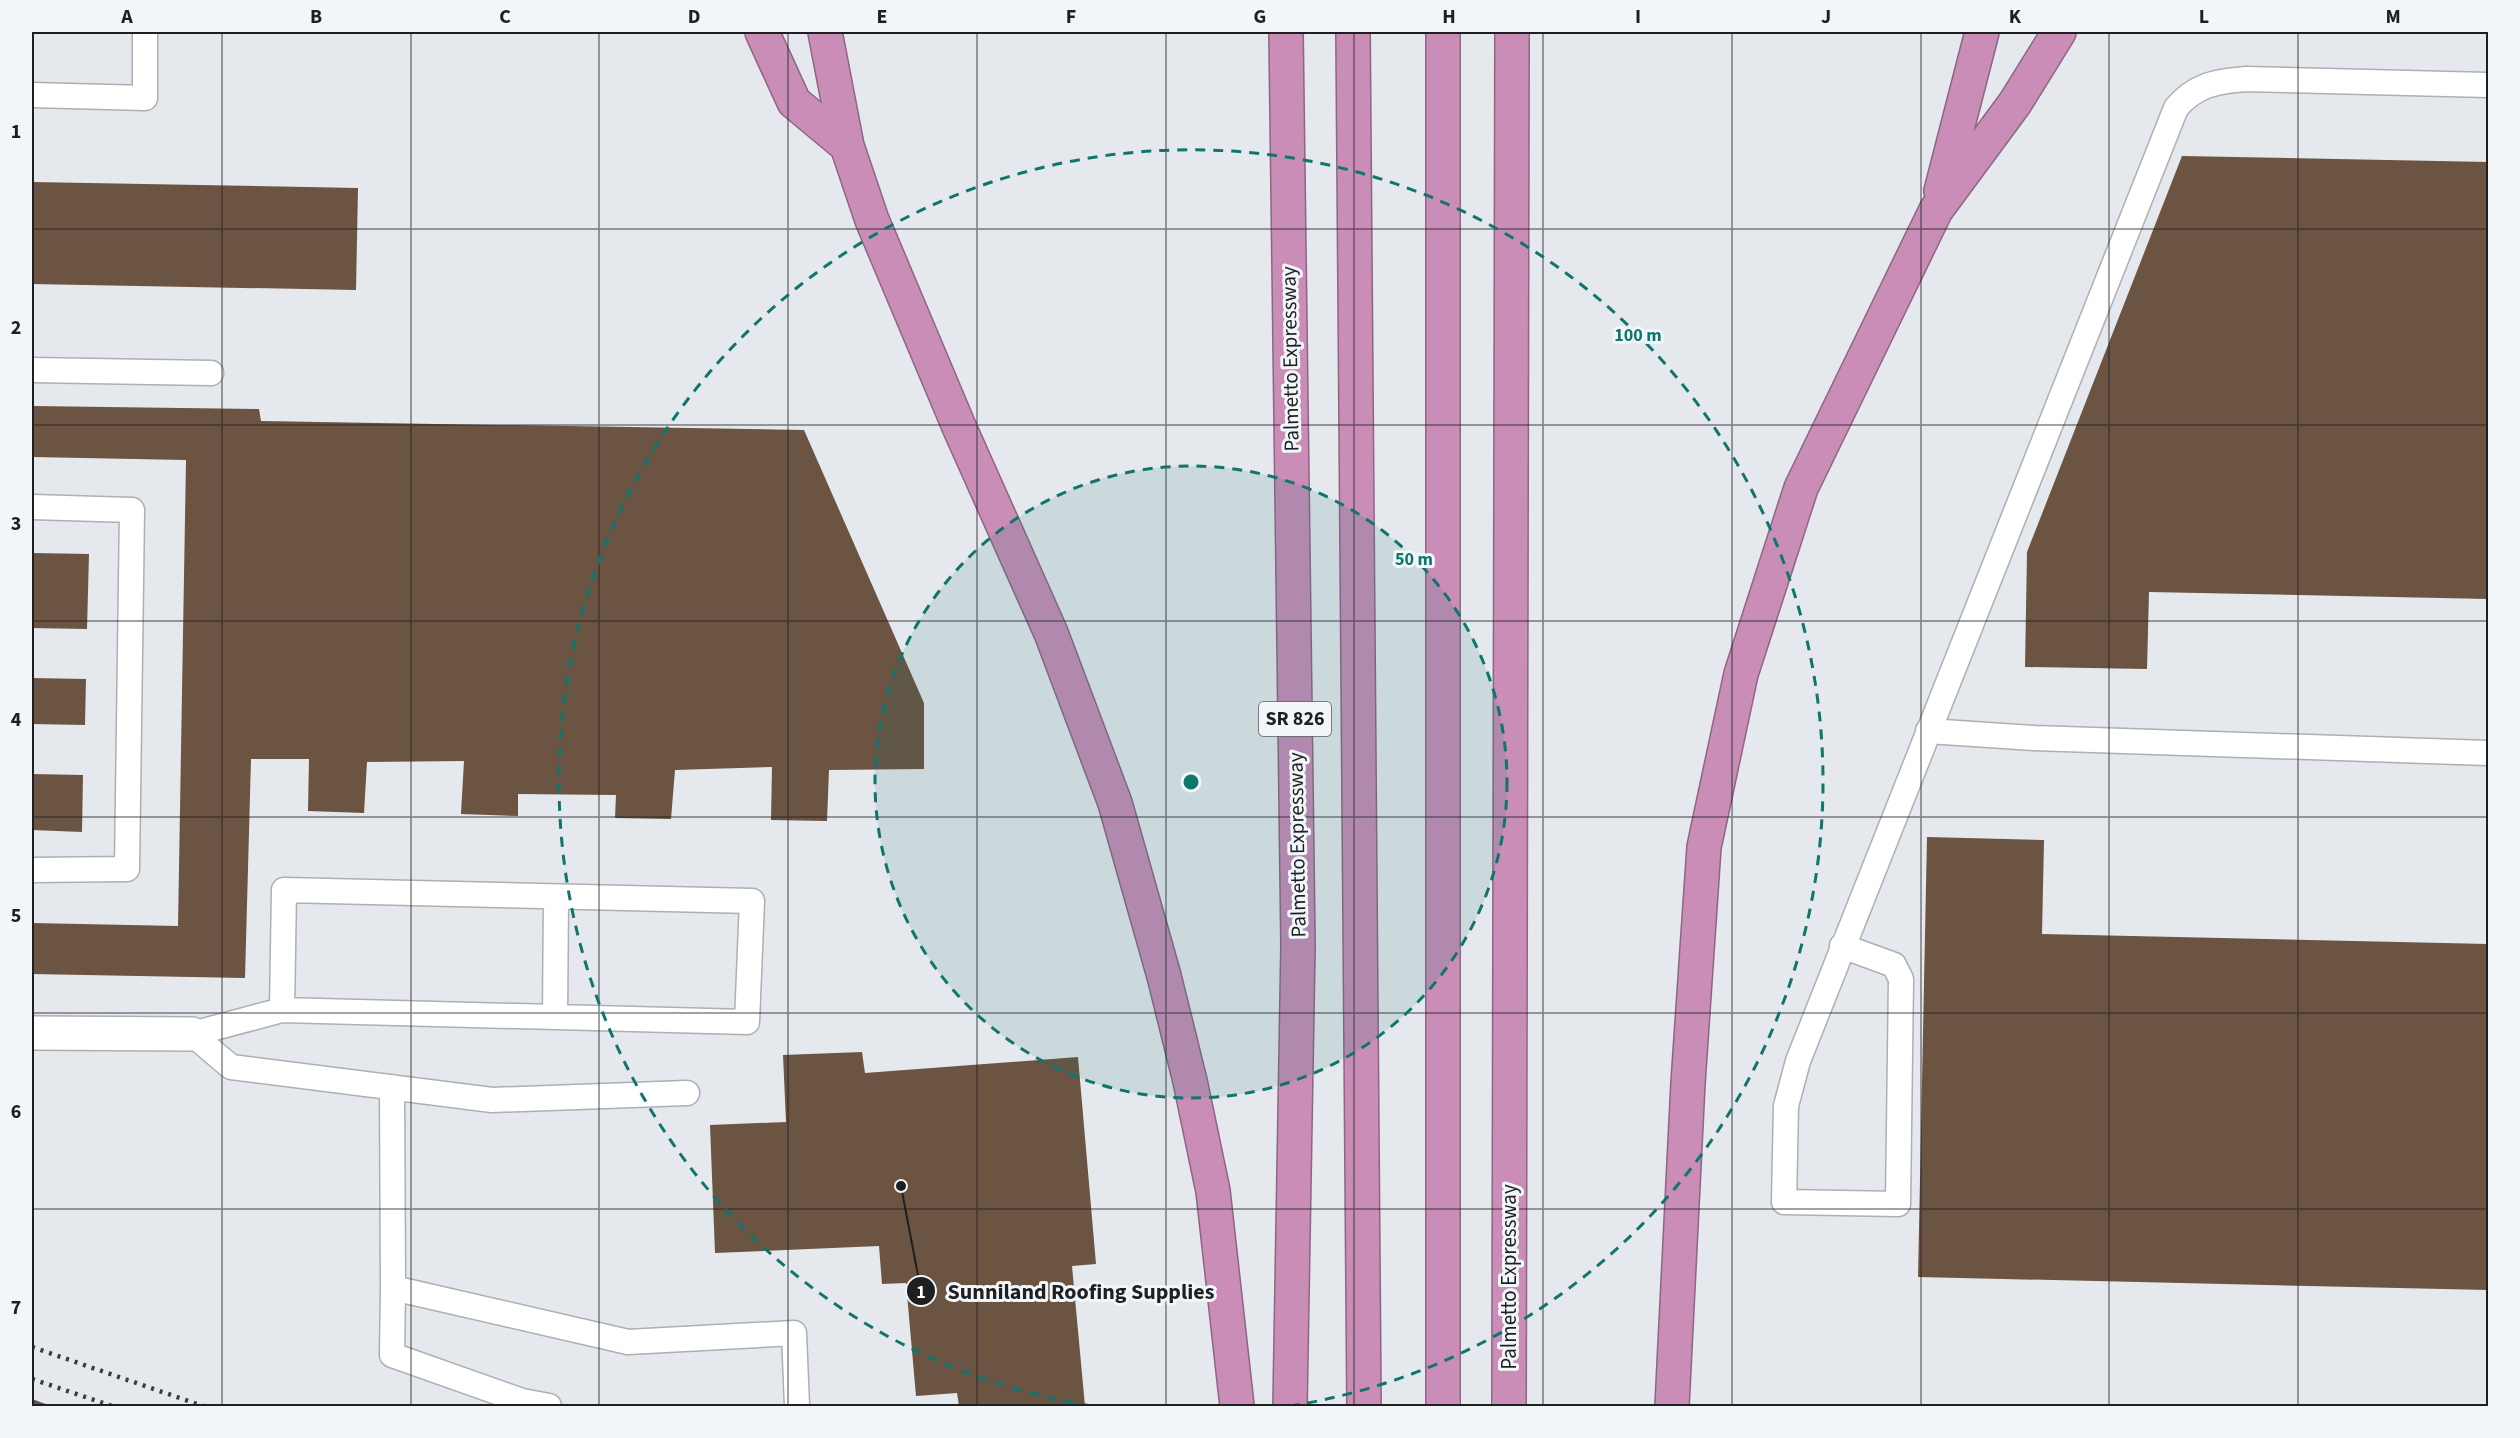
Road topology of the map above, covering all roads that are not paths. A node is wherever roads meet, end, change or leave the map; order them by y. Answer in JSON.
{"nodes":[{"id":1,"x":145,"y":32,"type":"edge"},
{"id":2,"x":762,"y":32,"type":"edge"},
{"id":3,"x":825,"y":32,"type":"edge"},
{"id":4,"x":1286,"y":32,"type":"edge"},
{"id":5,"x":1353,"y":32,"type":"edge"},
{"id":6,"x":1443,"y":32,"type":"edge"},
{"id":7,"x":1512,"y":32,"type":"edge"},
{"id":8,"x":1982,"y":32,"type":"edge"},
{"id":9,"x":2059,"y":32,"type":"edge"},
{"id":10,"x":2488,"y":85,"type":"edge"},
{"id":11,"x":32,"y":95,"type":"edge"},
{"id":12,"x":848,"y":146,"type":"junction"},
{"id":13,"x":1936,"y":210,"type":"junction"},
{"id":14,"x":32,"y":370,"type":"edge"},
{"id":15,"x":211,"y":372,"type":"dead end"},
{"id":16,"x":32,"y":507,"type":"edge"},
{"id":17,"x":1928,"y":731,"type":"junction"},
{"id":18,"x":2488,"y":753,"type":"edge"},
{"id":19,"x":32,"y":870,"type":"edge"},
{"id":20,"x":556,"y":897,"type":"junction"},
{"id":21,"x":1842,"y":946,"type":"junction"},
{"id":22,"x":282,"y":1010,"type":"junction"},
{"id":23,"x":555,"y":1017,"type":"junction"},
{"id":24,"x":32,"y":1034,"type":"edge"},
{"id":25,"x":192,"y":1034,"type":"junction"},
{"id":26,"x":392,"y":1087,"type":"junction"},
{"id":27,"x":687,"y":1093,"type":"dead end"},
{"id":28,"x":393,"y":1288,"type":"junction"},
{"id":29,"x":549,"y":1407,"type":"edge"},
{"id":30,"x":797,"y":1407,"type":"edge"},
{"id":31,"x":1238,"y":1407,"type":"edge"},
{"id":32,"x":1290,"y":1407,"type":"edge"},
{"id":33,"x":1364,"y":1407,"type":"edge"},
{"id":34,"x":1443,"y":1407,"type":"edge"},
{"id":35,"x":1509,"y":1407,"type":"edge"},
{"id":36,"x":1672,"y":1407,"type":"edge"}],
"edges":[{"from":1,"to":11,"type":"lane"},
{"from":2,"to":12,"type":"highway"},
{"from":3,"to":12,"type":"highway"},
{"from":4,"to":32,"type":"highway","name":"Palmetto Expressway","number":"SR 826"},
{"from":5,"to":33,"type":"highway"},
{"from":6,"to":34,"type":"highway"},
{"from":7,"to":35,"type":"highway","name":"Palmetto Expressway"},
{"from":8,"to":13,"type":"highway"},
{"from":9,"to":13,"type":"highway"},
{"from":10,"to":17,"type":"lane"},
{"from":12,"to":31,"type":"highway"},
{"from":13,"to":36,"type":"highway"},
{"from":14,"to":15,"type":"lane"},
{"from":16,"to":19,"type":"lane"},
{"from":17,"to":18,"type":"lane"},
{"from":17,"to":21,"type":"lane"},
{"from":20,"to":22,"type":"lane"},
{"from":20,"to":23,"type":"lane"},
{"from":20,"to":23,"type":"lane"},
{"from":21,"to":21,"type":"lane"},
{"from":22,"to":23,"type":"lane"},
{"from":22,"to":25,"type":"lane"},
{"from":24,"to":25,"type":"street"},
{"from":25,"to":26,"type":"lane"},
{"from":26,"to":27,"type":"lane"},
{"from":26,"to":28,"type":"lane"},
{"from":28,"to":29,"type":"lane"},
{"from":28,"to":30,"type":"lane"}]}
